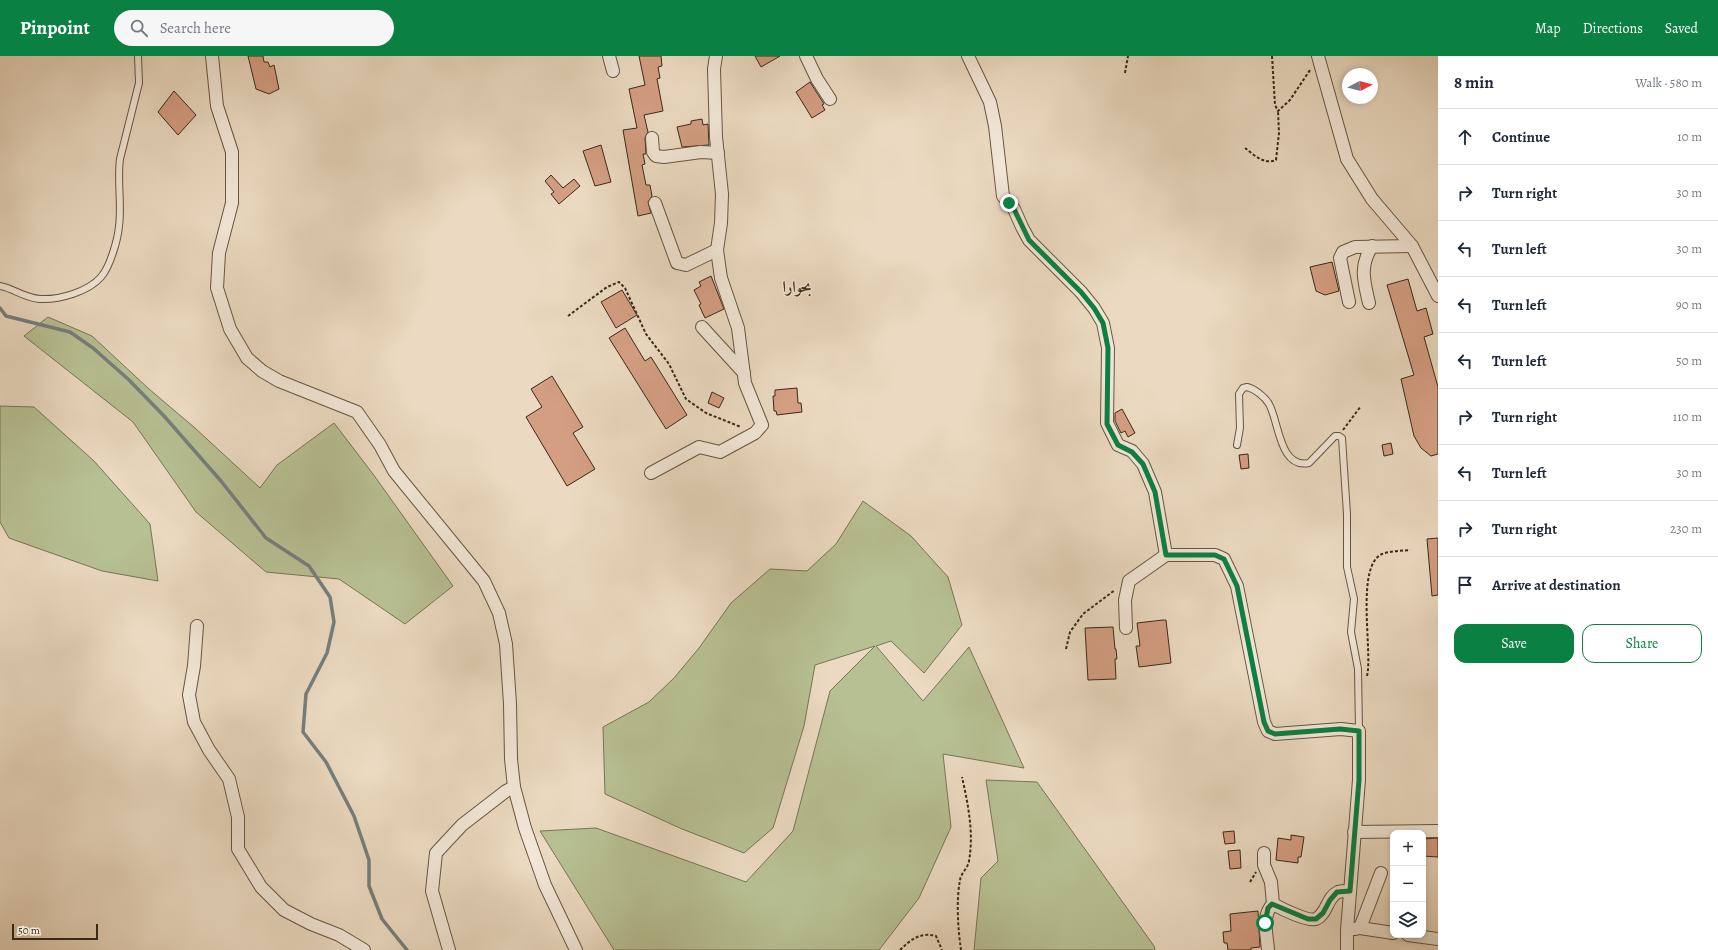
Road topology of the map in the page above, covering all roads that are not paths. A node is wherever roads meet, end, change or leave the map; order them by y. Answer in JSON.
{"nodes":[{"id":1,"x":138,"y":56,"type":"edge"},
{"id":2,"x":212,"y":56,"type":"edge"},
{"id":3,"x":608,"y":56,"type":"edge"},
{"id":4,"x":709,"y":56,"type":"edge"},
{"id":5,"x":716,"y":56,"type":"edge"},
{"id":6,"x":806,"y":56,"type":"edge"},
{"id":7,"x":968,"y":56,"type":"edge"},
{"id":8,"x":1319,"y":61,"type":"edge"},
{"id":9,"x":714,"y":69,"type":"junction"},
{"id":10,"x":613,"y":71,"type":"dead end"},
{"id":11,"x":830,"y":99,"type":"dead end"},
{"id":12,"x":652,"y":138,"type":"dead end"},
{"id":13,"x":718,"y":153,"type":"junction"},
{"id":14,"x":655,"y":203,"type":"dead end"},
{"id":15,"x":1372,"y":246,"type":"junction"},
{"id":16,"x":1412,"y":246,"type":"junction"},
{"id":17,"x":718,"y":250,"type":"junction"},
{"id":18,"x":0,"y":286,"type":"edge"},
{"id":19,"x":1438,"y":296,"type":"edge"},
{"id":20,"x":1349,"y":302,"type":"dead end"},
{"id":21,"x":1369,"y":303,"type":"dead end"},
{"id":22,"x":702,"y":327,"type":"dead end"},
{"id":23,"x":744,"y":373,"type":"junction"},
{"id":24,"x":1237,"y":445,"type":"dead end"},
{"id":25,"x":651,"y":472,"type":"dead end"},
{"id":26,"x":1166,"y":555,"type":"junction"},
{"id":27,"x":197,"y":626,"type":"dead end"},
{"id":28,"x":1126,"y":628,"type":"dead end"},
{"id":29,"x":1359,"y":731,"type":"junction"},
{"id":30,"x":514,"y":787,"type":"junction"},
{"id":31,"x":1354,"y":832,"type":"junction"},
{"id":32,"x":1438,"y":832,"type":"edge"},
{"id":33,"x":1264,"y":853,"type":"dead end"},
{"id":34,"x":1381,"y":872,"type":"dead end"},
{"id":35,"x":1350,"y":891,"type":"junction"},
{"id":36,"x":1272,"y":904,"type":"junction"},
{"id":37,"x":1360,"y":928,"type":"junction"},
{"id":38,"x":1347,"y":930,"type":"junction"},
{"id":39,"x":1390,"y":933,"type":"edge"},
{"id":40,"x":1426,"y":938,"type":"edge"},
{"id":41,"x":1438,"y":940,"type":"edge"},
{"id":42,"x":364,"y":950,"type":"edge"},
{"id":43,"x":449,"y":950,"type":"edge"},
{"id":44,"x":576,"y":950,"type":"edge"},
{"id":45,"x":1268,"y":950,"type":"edge"},
{"id":46,"x":1347,"y":950,"type":"edge"}],
"edges":[{"from":1,"to":18,"type":"lane"},
{"from":2,"to":30,"type":"street"},
{"from":3,"to":10,"type":"street"},
{"from":4,"to":9,"type":"street"},
{"from":5,"to":9,"type":"street"},
{"from":6,"to":11,"type":"street"},
{"from":7,"to":26,"type":"street"},
{"from":8,"to":16,"type":"street"},
{"from":9,"to":13,"type":"street"},
{"from":12,"to":13,"type":"street"},
{"from":13,"to":17,"type":"street"},
{"from":14,"to":17,"type":"street"},
{"from":15,"to":16,"type":"street"},
{"from":15,"to":20,"type":"street"},
{"from":15,"to":21,"type":"street"},
{"from":16,"to":19,"type":"street"},
{"from":17,"to":23,"type":"street"},
{"from":22,"to":23,"type":"street"},
{"from":23,"to":25,"type":"street"},
{"from":24,"to":29,"type":"lane"},
{"from":26,"to":28,"type":"street"},
{"from":26,"to":29,"type":"street"},
{"from":27,"to":42,"type":"street"},
{"from":29,"to":31,"type":"street"},
{"from":30,"to":43,"type":"street"},
{"from":30,"to":44,"type":"street"},
{"from":31,"to":32,"type":"street"},
{"from":31,"to":35,"type":"street"},
{"from":33,"to":36,"type":"street"},
{"from":34,"to":37,"type":"street"},
{"from":35,"to":36,"type":"street"},
{"from":35,"to":38,"type":"street"},
{"from":36,"to":45,"type":"street"},
{"from":37,"to":38,"type":"street"},
{"from":37,"to":39,"type":"street"},
{"from":38,"to":46,"type":"street"},
{"from":40,"to":41,"type":"street"}]}
